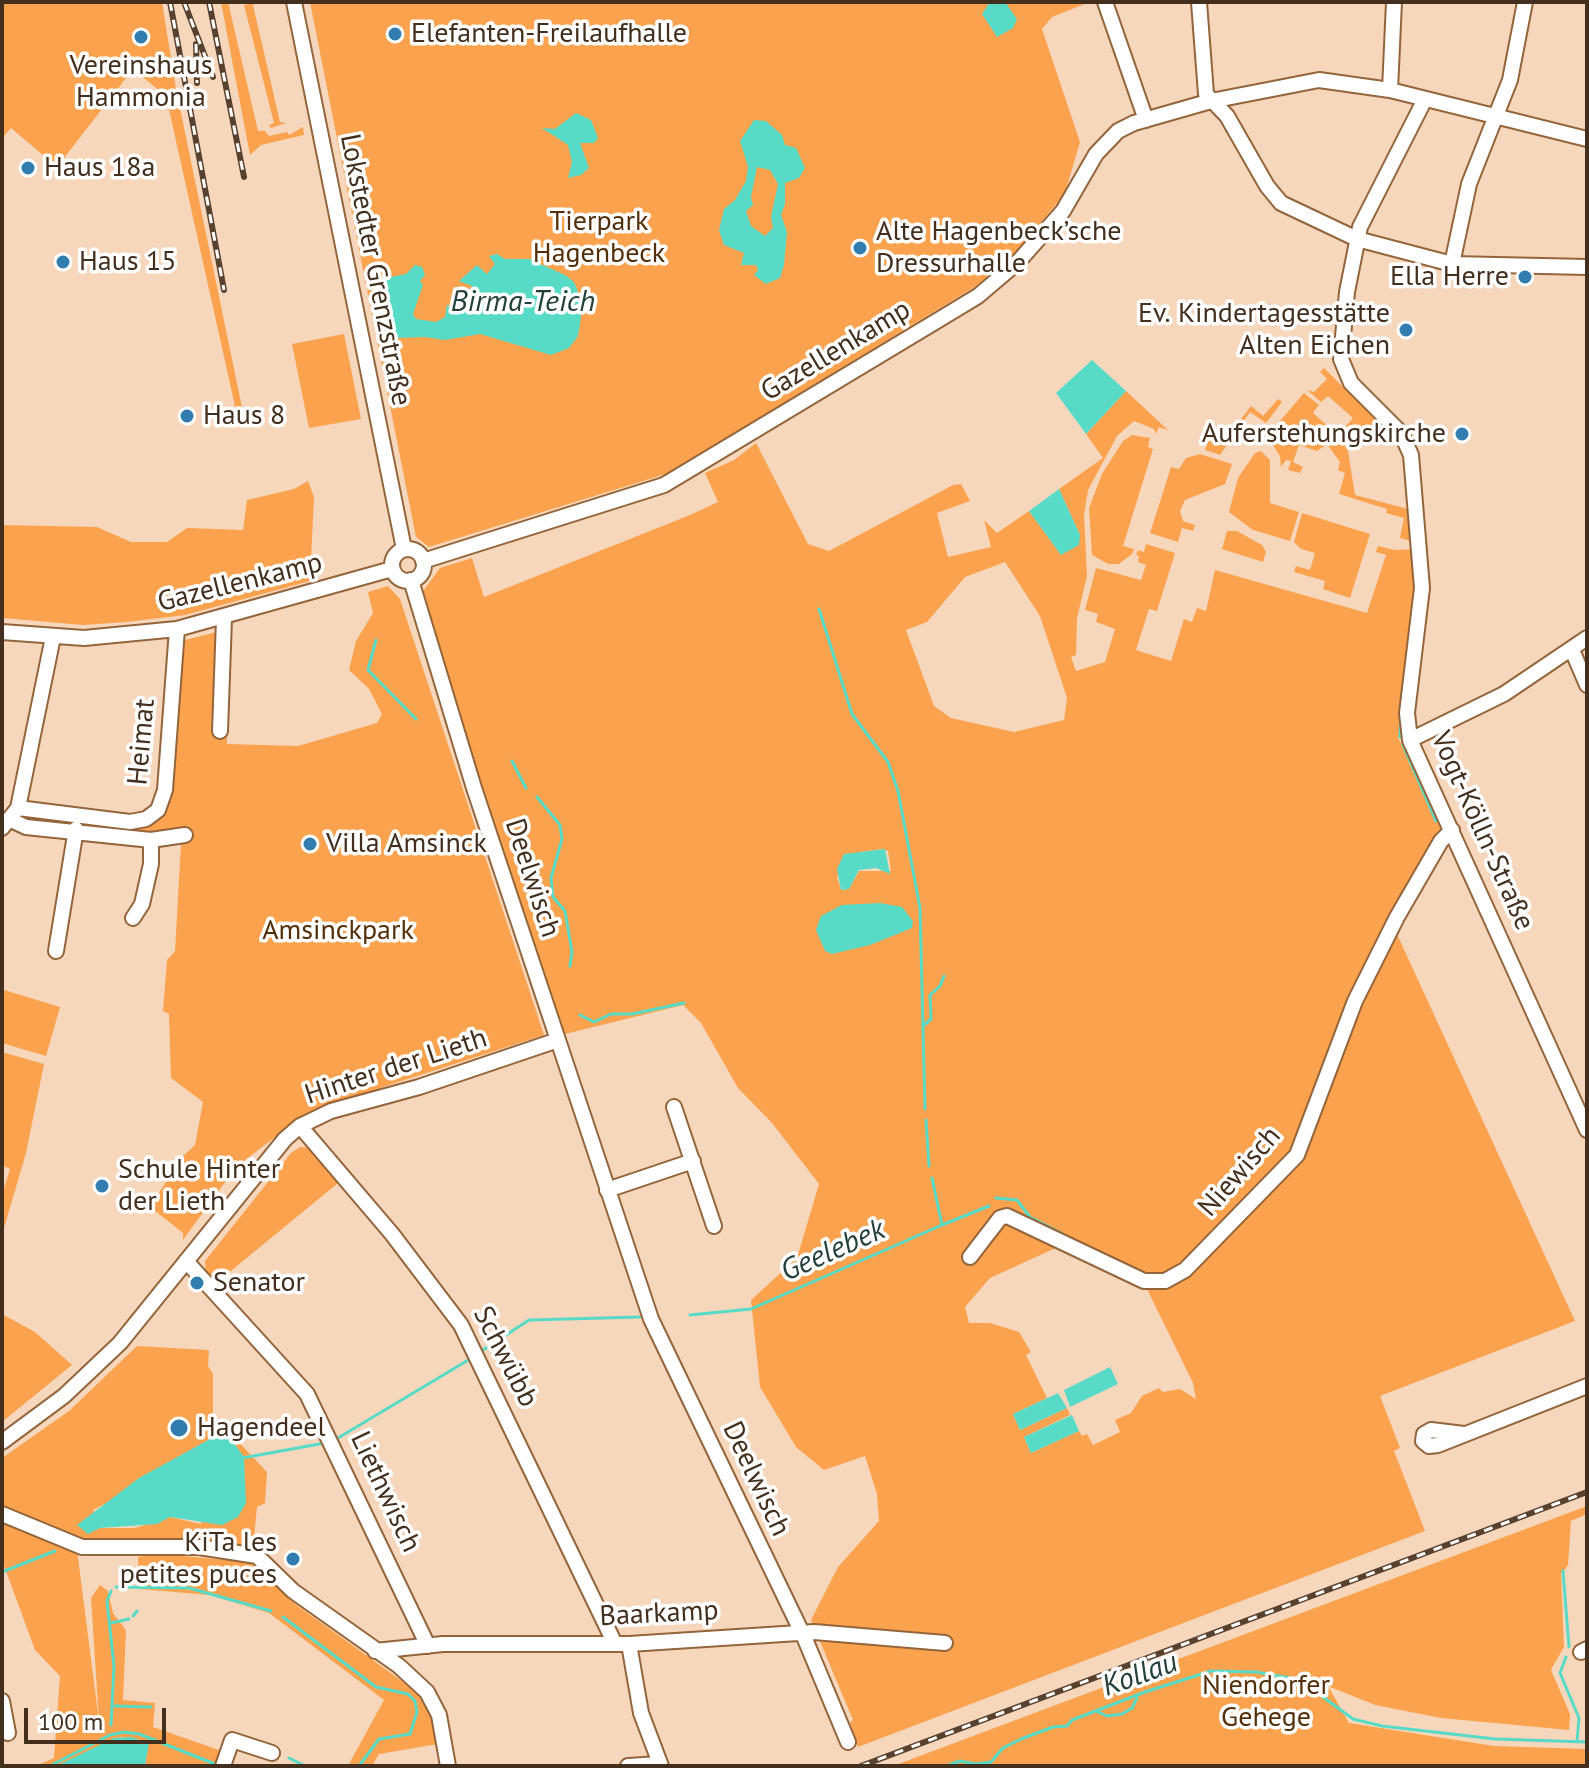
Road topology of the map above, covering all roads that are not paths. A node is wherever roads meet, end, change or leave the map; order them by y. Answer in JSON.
{"nodes":[{"id":1,"x":294,"y":2,"type":"edge"},
{"id":2,"x":1105,"y":2,"type":"edge"},
{"id":3,"x":1199,"y":2,"type":"edge"},
{"id":4,"x":1394,"y":2,"type":"edge"},
{"id":5,"x":1525,"y":2,"type":"edge"},
{"id":6,"x":1390,"y":90,"type":"junction"},
{"id":7,"x":1211,"y":101,"type":"junction"},
{"id":8,"x":1424,"y":101,"type":"junction"},
{"id":9,"x":1496,"y":116,"type":"junction"},
{"id":10,"x":1146,"y":120,"type":"junction"},
{"id":11,"x":1587,"y":138,"type":"edge"},
{"id":12,"x":1357,"y":239,"type":"junction"},
{"id":13,"x":1452,"y":264,"type":"junction"},
{"id":14,"x":1587,"y":267,"type":"edge"},
{"id":15,"x":404,"y":549,"type":"junction"},
{"id":16,"x":423,"y":561,"type":"junction"},
{"id":17,"x":392,"y":569,"type":"junction"},
{"id":18,"x":411,"y":580,"type":"junction"},
{"id":19,"x":224,"y":619,"type":"junction"},
{"id":20,"x":177,"y":629,"type":"junction"},
{"id":21,"x":2,"y":632,"type":"edge"},
{"id":22,"x":53,"y":637,"type":"junction"},
{"id":23,"x":1587,"y":638,"type":"edge"},
{"id":24,"x":1572,"y":650,"type":"junction"},
{"id":25,"x":1587,"y":685,"type":"edge"},
{"id":26,"x":220,"y":731,"type":"dead end"},
{"id":27,"x":1410,"y":740,"type":"junction"},
{"id":28,"x":10,"y":819,"type":"edge"},
{"id":29,"x":76,"y":829,"type":"junction"},
{"id":30,"x":1452,"y":830,"type":"junction"},
{"id":31,"x":185,"y":835,"type":"dead end"},
{"id":32,"x":151,"y":840,"type":"junction"},
{"id":33,"x":133,"y":918,"type":"dead end"},
{"id":34,"x":56,"y":951,"type":"dead end"},
{"id":35,"x":558,"y":1040,"type":"junction"},
{"id":36,"x":674,"y":1107,"type":"dead end"},
{"id":37,"x":300,"y":1126,"type":"junction"},
{"id":38,"x":1587,"y":1130,"type":"edge"},
{"id":39,"x":693,"y":1161,"type":"junction"},
{"id":40,"x":607,"y":1190,"type":"junction"},
{"id":41,"x":714,"y":1226,"type":"dead end"},
{"id":42,"x":970,"y":1257,"type":"dead end"},
{"id":43,"x":186,"y":1261,"type":"junction"},
{"id":44,"x":1587,"y":1386,"type":"edge"},
{"id":45,"x":1464,"y":1434,"type":"dead end"},
{"id":46,"x":2,"y":1442,"type":"edge"},
{"id":47,"x":2,"y":1514,"type":"edge"},
{"id":48,"x":802,"y":1632,"type":"junction"},
{"id":49,"x":945,"y":1643,"type":"dead end"},
{"id":50,"x":622,"y":1644,"type":"junction"},
{"id":51,"x":428,"y":1646,"type":"junction"},
{"id":52,"x":375,"y":1651,"type":"junction"},
{"id":53,"x":2,"y":1701,"type":"edge"},
{"id":54,"x":8,"y":1733,"type":"dead end"},
{"id":55,"x":848,"y":1742,"type":"dead end"},
{"id":56,"x":272,"y":1753,"type":"dead end"},
{"id":57,"x":224,"y":1762,"type":"edge"},
{"id":58,"x":661,"y":1765,"type":"edge"},
{"id":59,"x":448,"y":1766,"type":"edge"},
{"id":60,"x":628,"y":1766,"type":"edge"}],
"edges":[{"from":1,"to":15,"type":"street","name":"Lokstedter Grenzstraße"},
{"from":2,"to":10,"type":"street"},
{"from":3,"to":7,"type":"street"},
{"from":4,"to":6,"type":"street"},
{"from":5,"to":9,"type":"street"},
{"from":6,"to":7,"type":"street","name":"Gazellenkamp"},
{"from":6,"to":8,"type":"street","name":"Gazellenkamp"},
{"from":7,"to":10,"type":"street","name":"Gazellenkamp"},
{"from":7,"to":12,"type":"street"},
{"from":8,"to":9,"type":"street","name":"Gazellenkamp"},
{"from":8,"to":12,"type":"street","name":"Vogt-Kölln-Straße"},
{"from":9,"to":11,"type":"street","name":"Gazellenkamp"},
{"from":9,"to":13,"type":"street"},
{"from":10,"to":16,"type":"street","name":"Gazellenkamp"},
{"from":12,"to":13,"type":"street"},
{"from":12,"to":27,"type":"street","name":"Vogt-Kölln-Straße"},
{"from":13,"to":14,"type":"street"},
{"from":15,"to":16,"type":"street"},
{"from":15,"to":17,"type":"street"},
{"from":16,"to":18,"type":"street"},
{"from":17,"to":18,"type":"street"},
{"from":17,"to":19,"type":"street","name":"Gazellenkamp"},
{"from":18,"to":35,"type":"street","name":"Deelwisch"},
{"from":19,"to":20,"type":"street","name":"Gazellenkamp"},
{"from":19,"to":26,"type":"street"},
{"from":20,"to":22,"type":"street","name":"Gazellenkamp"},
{"from":20,"to":28,"type":"street","name":"Heimat"},
{"from":21,"to":22,"type":"street","name":"Gazellenkamp"},
{"from":22,"to":28,"type":"street"},
{"from":23,"to":24,"type":"street"},
{"from":24,"to":25,"type":"street"},
{"from":24,"to":27,"type":"street"},
{"from":27,"to":30,"type":"street","name":"Vogt-Kölln-Straße"},
{"from":28,"to":29,"type":"street"},
{"from":29,"to":32,"type":"street"},
{"from":29,"to":34,"type":"street"},
{"from":30,"to":38,"type":"street","name":"Vogt-Kölln-Straße"},
{"from":30,"to":42,"type":"street","name":"Niewisch"},
{"from":31,"to":32,"type":"street"},
{"from":32,"to":33,"type":"street"},
{"from":35,"to":37,"type":"street","name":"Hinter der Lieth"},
{"from":35,"to":40,"type":"street","name":"Deelwisch"},
{"from":36,"to":39,"type":"street"},
{"from":37,"to":43,"type":"street","name":"Hinter der Lieth"},
{"from":37,"to":50,"type":"street","name":"Schwübb"},
{"from":39,"to":40,"type":"street"},
{"from":39,"to":41,"type":"street"},
{"from":40,"to":48,"type":"street","name":"Deelwisch"},
{"from":43,"to":46,"type":"street","name":"Hinter der Lieth"},
{"from":43,"to":51,"type":"street","name":"Liethwisch"},
{"from":44,"to":45,"type":"street"},
{"from":47,"to":52,"type":"street"},
{"from":48,"to":49,"type":"street","name":"Baarkamp"},
{"from":48,"to":50,"type":"street","name":"Baarkamp"},
{"from":48,"to":55,"type":"street","name":"Deelwisch"},
{"from":50,"to":51,"type":"street","name":"Baarkamp"},
{"from":50,"to":58,"type":"street","name":"Schwübb"},
{"from":51,"to":52,"type":"street","name":"Baarkamp"},
{"from":52,"to":59,"type":"street"},
{"from":53,"to":54,"type":"street"},
{"from":56,"to":57,"type":"street"},
{"from":58,"to":60,"type":"street"}]}
